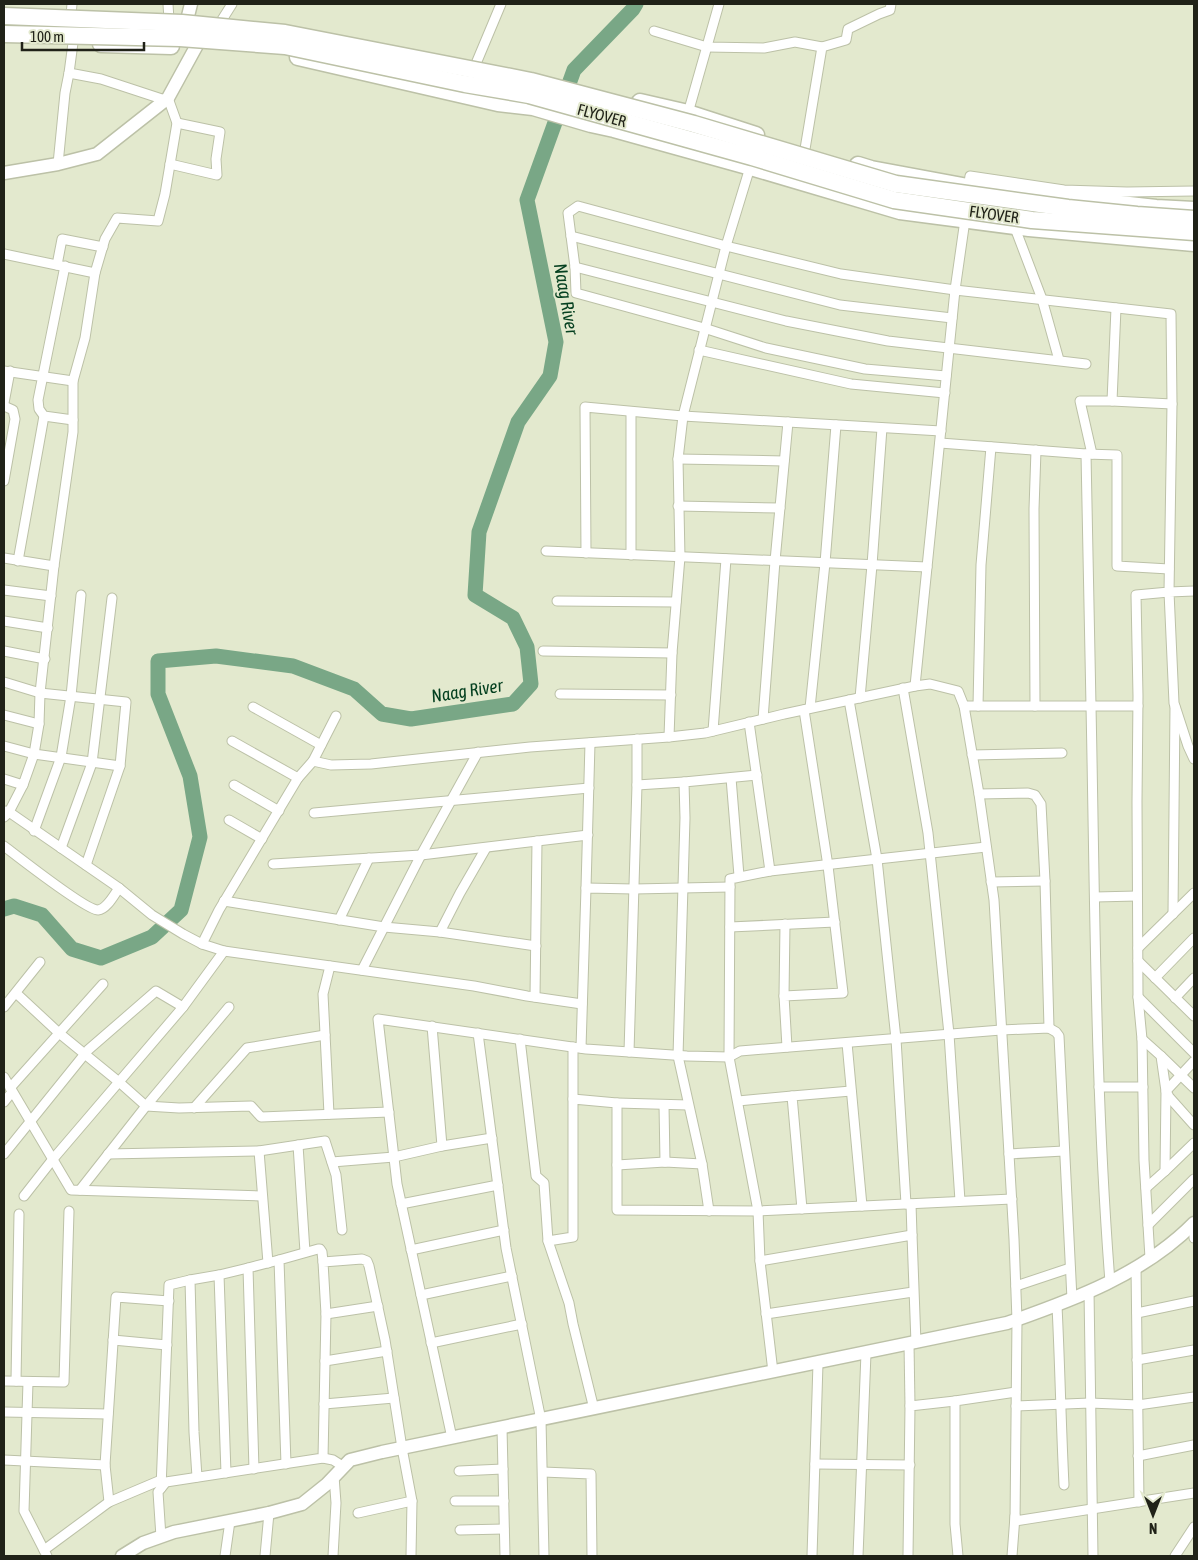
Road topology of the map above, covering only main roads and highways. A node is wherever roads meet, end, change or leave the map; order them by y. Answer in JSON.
{"nodes":[{"id":1,"x":76,"y":11,"type":"edge"},
{"id":2,"x":168,"y":12,"type":"edge"},
{"id":3,"x":189,"y":12,"type":"edge"},
{"id":4,"x":4,"y":14,"type":"edge"},
{"id":5,"x":4,"y":34,"type":"edge"},
{"id":6,"x":4,"y":41,"type":"edge"},
{"id":7,"x":79,"y":43,"type":"junction"},
{"id":8,"x":540,"y":78,"type":"junction"},
{"id":9,"x":533,"y":107,"type":"junction"},
{"id":10,"x":1124,"y":204,"type":"junction"},
{"id":11,"x":1194,"y":210,"type":"edge"},
{"id":12,"x":1194,"y":218,"type":"edge"},
{"id":13,"x":1194,"y":232,"type":"edge"},
{"id":14,"x":1122,"y":236,"type":"junction"},
{"id":15,"x":1194,"y":243,"type":"edge"}],
"edges":[{"from":1,"to":2,"type":"highway"},
{"from":1,"to":4,"type":"highway"},
{"from":1,"to":7,"type":"highway"},
{"from":2,"to":3,"type":"highway"},
{"from":3,"to":8,"type":"highway"},
{"from":4,"to":12,"type":"highway","name":"FLYOVER","bridge":true},
{"from":5,"to":13,"type":"highway","name":"FLYOVER","bridge":true},
{"from":6,"to":7,"type":"highway"},
{"from":7,"to":9,"type":"highway"},
{"from":8,"to":9,"type":"highway"},
{"from":8,"to":10,"type":"highway"},
{"from":9,"to":14,"type":"highway"},
{"from":10,"to":11,"type":"highway"},
{"from":10,"to":14,"type":"highway"},
{"from":14,"to":15,"type":"highway"}]}
